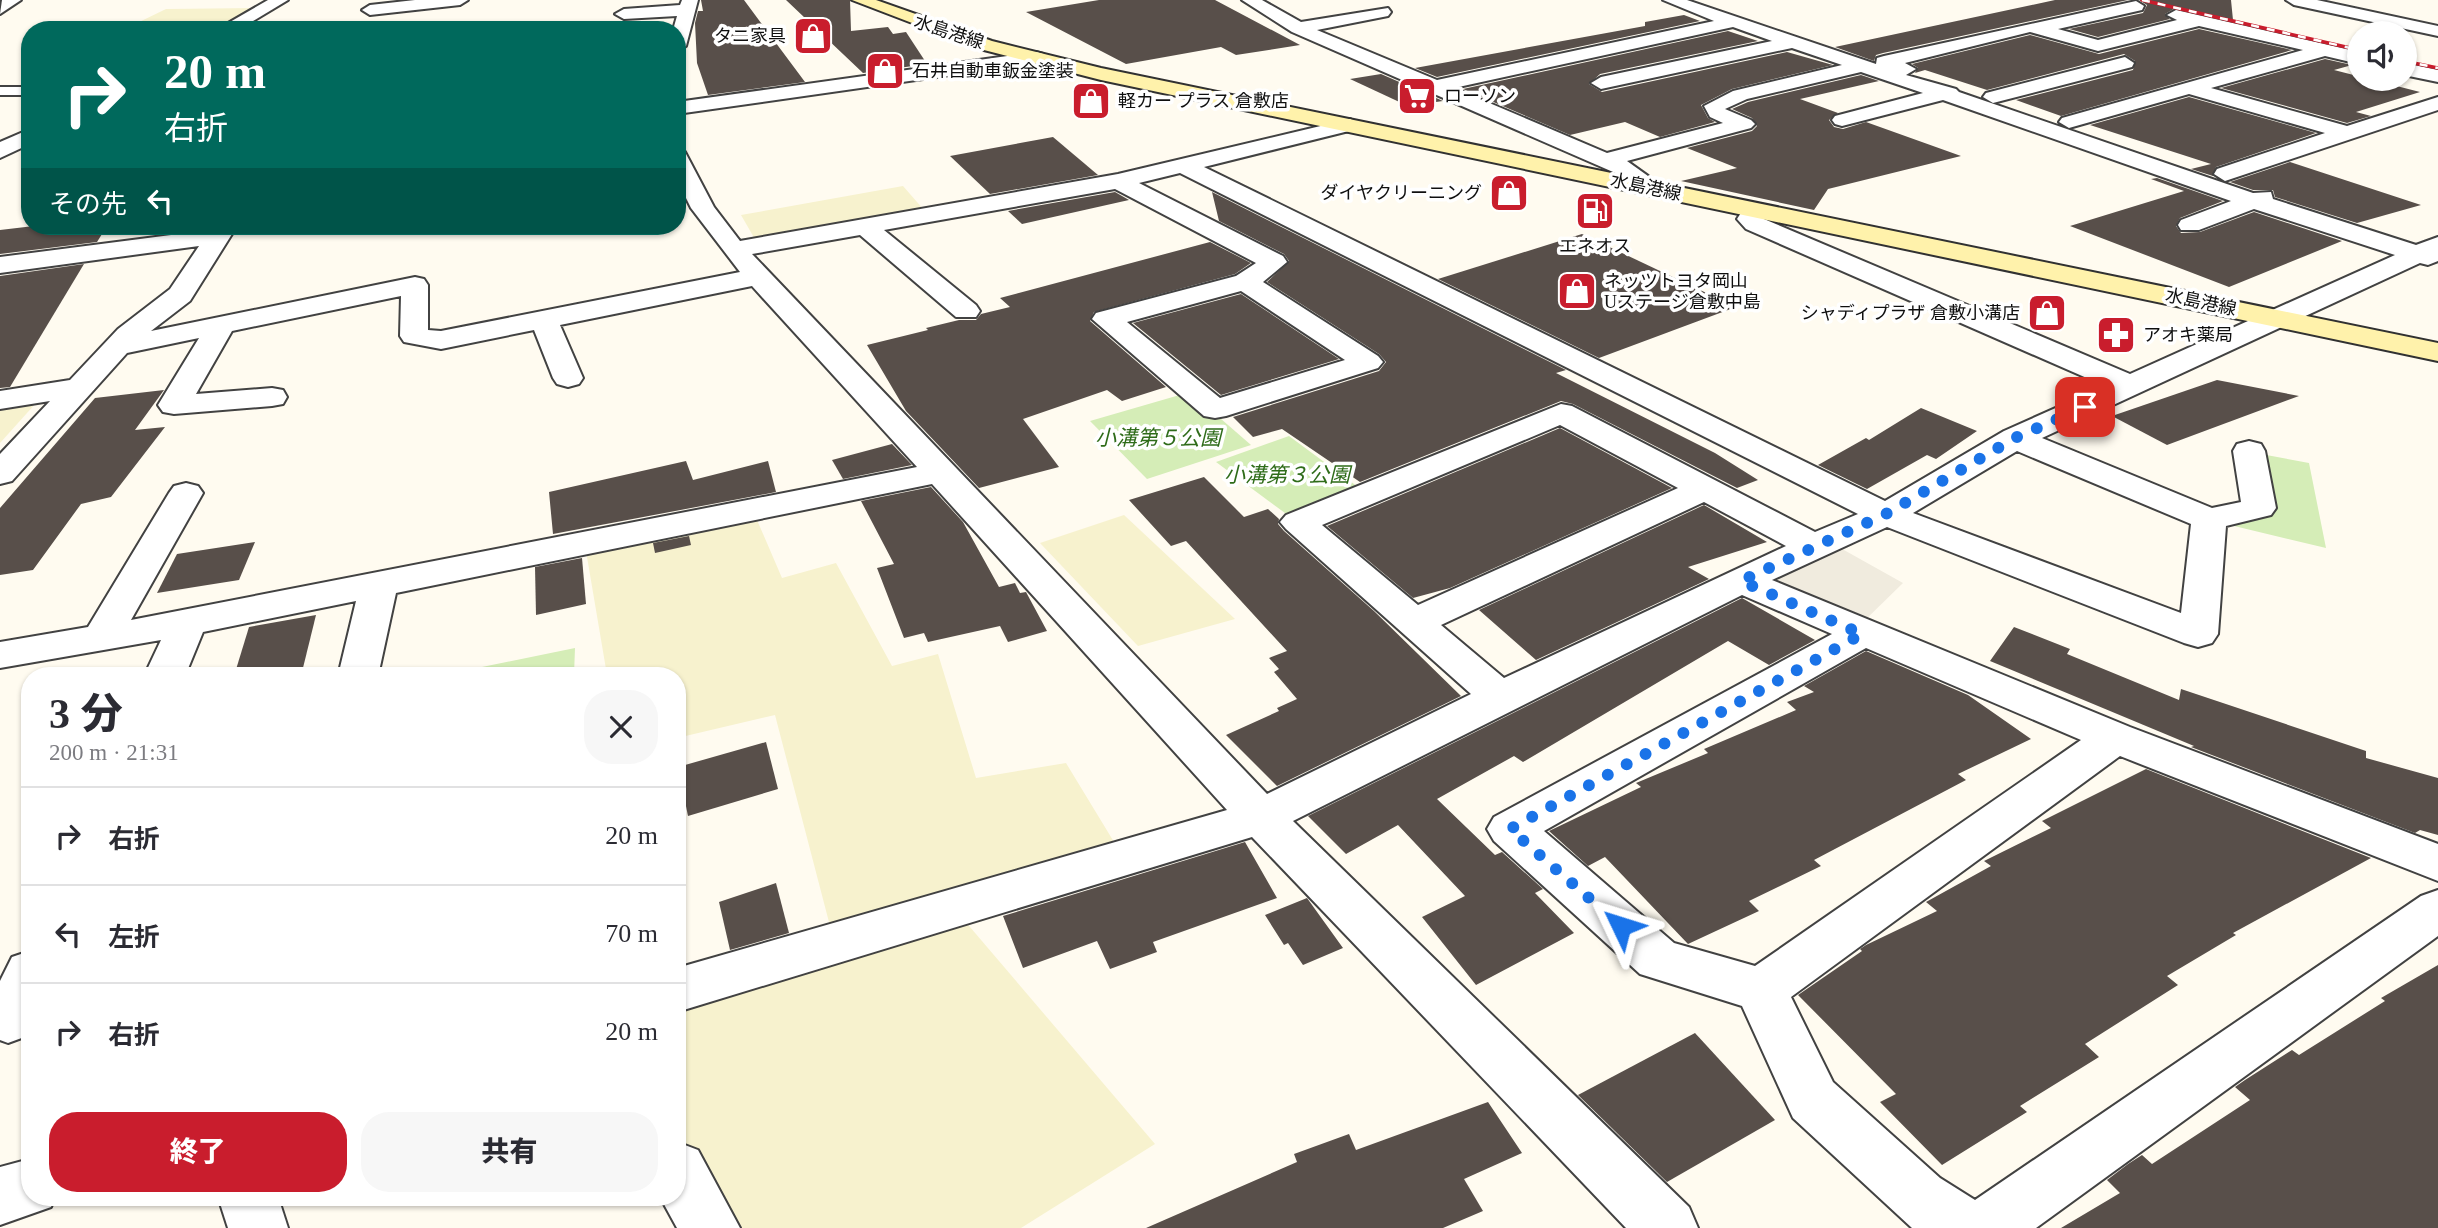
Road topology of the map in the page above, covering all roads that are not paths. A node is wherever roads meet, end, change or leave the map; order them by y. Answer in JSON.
{"nodes":[{"id":1,"x":13,"y":0,"type":"edge"},
{"id":2,"x":281,"y":0,"type":"edge"},
{"id":3,"x":460,"y":0,"type":"edge"},
{"id":4,"x":860,"y":0,"type":"edge"},
{"id":5,"x":1250,"y":0,"type":"edge"},
{"id":6,"x":1671,"y":0,"type":"edge"},
{"id":7,"x":2113,"y":0,"type":"edge"},
{"id":8,"x":2294,"y":0,"type":"edge"},
{"id":9,"x":689,"y":5,"type":"edge"},
{"id":10,"x":2154,"y":6,"type":"edge"},
{"id":11,"x":0,"y":9,"type":"edge"},
{"id":12,"x":371,"y":10,"type":"edge"},
{"id":13,"x":1382,"y":12,"type":"dead end"},
{"id":14,"x":624,"y":14,"type":"dead end"},
{"id":15,"x":2200,"y":20,"type":"junction"},
{"id":16,"x":242,"y":21,"type":"edge"},
{"id":17,"x":1733,"y":22,"type":"junction"},
{"id":18,"x":1298,"y":28,"type":"junction"},
{"id":19,"x":2023,"y":29,"type":"dead end"},
{"id":20,"x":2438,"y":31,"type":"edge"},
{"id":21,"x":1793,"y":42,"type":"junction"},
{"id":22,"x":2347,"y":42,"type":"edge"},
{"id":23,"x":2323,"y":50,"type":"junction"},
{"id":24,"x":2347,"y":55,"type":"edge"},
{"id":25,"x":1036,"y":58,"type":"junction"},
{"id":26,"x":2417,"y":58,"type":"edge"},
{"id":27,"x":2125,"y":63,"type":"dead end"},
{"id":28,"x":2438,"y":63,"type":"edge"},
{"id":29,"x":1862,"y":66,"type":"junction"},
{"id":30,"x":2417,"y":72,"type":"edge"},
{"id":31,"x":2438,"y":76,"type":"edge"},
{"id":32,"x":1601,"y":83,"type":"dead end"},
{"id":33,"x":1444,"y":84,"type":"dead end"},
{"id":34,"x":2188,"y":88,"type":"junction"},
{"id":35,"x":0,"y":91,"type":"edge"},
{"id":36,"x":21,"y":91,"type":"edge"},
{"id":37,"x":1955,"y":92,"type":"junction"},
{"id":38,"x":1993,"y":97,"type":"junction"},
{"id":39,"x":2438,"y":103,"type":"edge"},
{"id":40,"x":686,"y":107,"type":"edge"},
{"id":41,"x":1842,"y":120,"type":"dead end"},
{"id":42,"x":2069,"y":122,"type":"junction"},
{"id":43,"x":1350,"y":125,"type":"junction"},
{"id":44,"x":2347,"y":133,"type":"junction"},
{"id":45,"x":21,"y":140,"type":"edge"},
{"id":46,"x":0,"y":151,"type":"edge"},
{"id":47,"x":1605,"y":160,"type":"junction"},
{"id":48,"x":1184,"y":166,"type":"junction"},
{"id":49,"x":2225,"y":174,"type":"junction"},
{"id":50,"x":686,"y":175,"type":"edge"},
{"id":51,"x":1118,"y":181,"type":"junction"},
{"id":52,"x":1639,"y":186,"type":"junction"},
{"id":53,"x":2262,"y":197,"type":"junction"},
{"id":54,"x":1755,"y":210,"type":"junction"},
{"id":55,"x":2190,"y":225,"type":"dead end"},
{"id":56,"x":864,"y":226,"type":"junction"},
{"id":57,"x":195,"y":235,"type":"edge"},
{"id":58,"x":218,"y":235,"type":"edge"},
{"id":59,"x":734,"y":250,"type":"junction"},
{"id":60,"x":2432,"y":251,"type":"edge"},
{"id":61,"x":0,"y":265,"type":"edge"},
{"id":62,"x":761,"y":276,"type":"junction"},
{"id":63,"x":1245,"y":282,"type":"junction"},
{"id":64,"x":966,"y":311,"type":"dead end"},
{"id":65,"x":2278,"y":318,"type":"junction"},
{"id":66,"x":544,"y":319,"type":"junction"},
{"id":67,"x":221,"y":325,"type":"junction"},
{"id":68,"x":119,"y":346,"type":"junction"},
{"id":69,"x":2438,"y":352,"type":"edge"},
{"id":70,"x":568,"y":378,"type":"dead end"},
{"id":71,"x":2131,"y":386,"type":"junction"},
{"id":72,"x":82,"y":387,"type":"junction"},
{"id":73,"x":272,"y":397,"type":"dead end"},
{"id":74,"x":0,"y":400,"type":"edge"},
{"id":75,"x":2015,"y":438,"type":"junction"},
{"id":76,"x":2249,"y":451,"type":"dead end"},
{"id":77,"x":941,"y":472,"type":"junction"},
{"id":78,"x":0,"y":474,"type":"edge"},
{"id":79,"x":1704,"y":489,"type":"junction"},
{"id":80,"x":186,"y":493,"type":"dead end"},
{"id":81,"x":1886,"y":514,"type":"junction"},
{"id":82,"x":2209,"y":519,"type":"junction"},
{"id":83,"x":1814,"y":546,"type":"junction"},
{"id":84,"x":1741,"y":581,"type":"junction"},
{"id":85,"x":379,"y":585,"type":"junction"},
{"id":86,"x":1413,"y":622,"type":"junction"},
{"id":87,"x":188,"y":623,"type":"junction"},
{"id":88,"x":1862,"y":634,"type":"junction"},
{"id":89,"x":101,"y":638,"type":"junction"},
{"id":90,"x":0,"y":656,"type":"edge"},
{"id":91,"x":168,"y":667,"type":"edge"},
{"id":92,"x":360,"y":667,"type":"edge"},
{"id":93,"x":1500,"y":697,"type":"junction"},
{"id":94,"x":2115,"y":738,"type":"junction"},
{"id":95,"x":1261,"y":817,"type":"junction"},
{"id":96,"x":2438,"y":863,"type":"edge"},
{"id":97,"x":2438,"y":909,"type":"edge"},
{"id":98,"x":686,"y":987,"type":"edge"},
{"id":99,"x":1761,"y":990,"type":"junction"},
{"id":100,"x":21,"y":992,"type":"edge"},
{"id":101,"x":8,"y":1020,"type":"dead end"},
{"id":102,"x":686,"y":1186,"type":"edge"},
{"id":103,"x":21,"y":1189,"type":"edge"},
{"id":104,"x":0,"y":1196,"type":"edge"},
{"id":105,"x":251,"y":1206,"type":"edge"},
{"id":106,"x":257,"y":1228,"type":"edge"},
{"id":107,"x":710,"y":1228,"type":"edge"},
{"id":108,"x":1668,"y":1228,"type":"edge"},
{"id":109,"x":1964,"y":1228,"type":"edge"},
{"id":110,"x":1986,"y":1228,"type":"edge"}],
"edges":[{"from":1,"to":11,"type":"street"},
{"from":2,"to":16,"type":"street"},
{"from":3,"to":12,"type":"street"},
{"from":4,"to":25,"type":"main road","name":"水島港線"},
{"from":5,"to":18,"type":"street"},
{"from":6,"to":17,"type":"street"},
{"from":7,"to":10,"type":"street"},
{"from":8,"to":20,"type":"street"},
{"from":9,"to":14,"type":"street"},
{"from":10,"to":15,"type":"street"},
{"from":10,"to":15,"type":"street"},
{"from":10,"to":22,"type":"street"},
{"from":13,"to":18,"type":"street"},
{"from":15,"to":23,"type":"street"},
{"from":17,"to":21,"type":"street"},
{"from":17,"to":33,"type":"street"},
{"from":18,"to":47,"type":"street"},
{"from":19,"to":37,"type":"street"},
{"from":21,"to":29,"type":"street"},
{"from":21,"to":32,"type":"street"},
{"from":23,"to":24,"type":"street"},
{"from":23,"to":34,"type":"street"},
{"from":25,"to":40,"type":"street"},
{"from":25,"to":43,"type":"main road","name":"水島港線"},
{"from":26,"to":28,"type":"street"},
{"from":27,"to":38,"type":"street"},
{"from":29,"to":37,"type":"street"},
{"from":29,"to":47,"type":"street"},
{"from":30,"to":31,"type":"street"},
{"from":34,"to":42,"type":"street"},
{"from":34,"to":44,"type":"street"},
{"from":35,"to":36,"type":"lane"},
{"from":37,"to":38,"type":"street"},
{"from":37,"to":41,"type":"street"},
{"from":37,"to":53,"type":"street"},
{"from":38,"to":42,"type":"street"},
{"from":39,"to":44,"type":"street"},
{"from":42,"to":49,"type":"street"},
{"from":43,"to":48,"type":"street"},
{"from":43,"to":52,"type":"main road","name":"水島港線"},
{"from":44,"to":49,"type":"street"},
{"from":45,"to":46,"type":"street"},
{"from":47,"to":52,"type":"street"},
{"from":48,"to":51,"type":"street"},
{"from":48,"to":81,"type":"street"},
{"from":49,"to":53,"type":"street"},
{"from":50,"to":59,"type":"street"},
{"from":51,"to":56,"type":"street"},
{"from":51,"to":63,"type":"street"},
{"from":52,"to":54,"type":"main road","name":"水島港線"},
{"from":53,"to":55,"type":"street"},
{"from":53,"to":60,"type":"street"},
{"from":54,"to":65,"type":"main road","name":"水島港線"},
{"from":54,"to":71,"type":"street"},
{"from":56,"to":59,"type":"street"},
{"from":56,"to":64,"type":"street"},
{"from":57,"to":61,"type":"street"},
{"from":58,"to":68,"type":"street"},
{"from":59,"to":62,"type":"street"},
{"from":60,"to":65,"type":"street"},
{"from":62,"to":66,"type":"street"},
{"from":62,"to":77,"type":"street"},
{"from":63,"to":63,"type":"street"},
{"from":65,"to":69,"type":"main road","name":"水島港線"},
{"from":65,"to":71,"type":"street"},
{"from":66,"to":67,"type":"street"},
{"from":66,"to":70,"type":"street"},
{"from":67,"to":68,"type":"street"},
{"from":67,"to":73,"type":"street"},
{"from":68,"to":72,"type":"street"},
{"from":71,"to":75,"type":"street"},
{"from":72,"to":74,"type":"street"},
{"from":72,"to":78,"type":"street"},
{"from":75,"to":81,"type":"street"},
{"from":75,"to":82,"type":"street"},
{"from":76,"to":82,"type":"street"},
{"from":77,"to":85,"type":"street"},
{"from":77,"to":95,"type":"street"},
{"from":79,"to":83,"type":"street"},
{"from":79,"to":86,"type":"street"},
{"from":79,"to":86,"type":"street"},
{"from":80,"to":89,"type":"street"},
{"from":81,"to":82,"type":"street"},
{"from":81,"to":83,"type":"street"},
{"from":83,"to":84,"type":"street"},
{"from":84,"to":88,"type":"street"},
{"from":84,"to":93,"type":"street"},
{"from":85,"to":87,"type":"street"},
{"from":85,"to":92,"type":"street"},
{"from":86,"to":93,"type":"street"},
{"from":87,"to":89,"type":"street"},
{"from":87,"to":91,"type":"street"},
{"from":88,"to":94,"type":"street"},
{"from":88,"to":99,"type":"street"},
{"from":89,"to":90,"type":"street"},
{"from":93,"to":95,"type":"street"},
{"from":94,"to":96,"type":"street"},
{"from":94,"to":99,"type":"street"},
{"from":95,"to":98,"type":"street"},
{"from":95,"to":108,"type":"street"},
{"from":97,"to":110,"type":"street"},
{"from":99,"to":109,"type":"street"},
{"from":100,"to":101,"type":"street"},
{"from":102,"to":107,"type":"street"},
{"from":103,"to":104,"type":"street"},
{"from":105,"to":106,"type":"street"}]}
